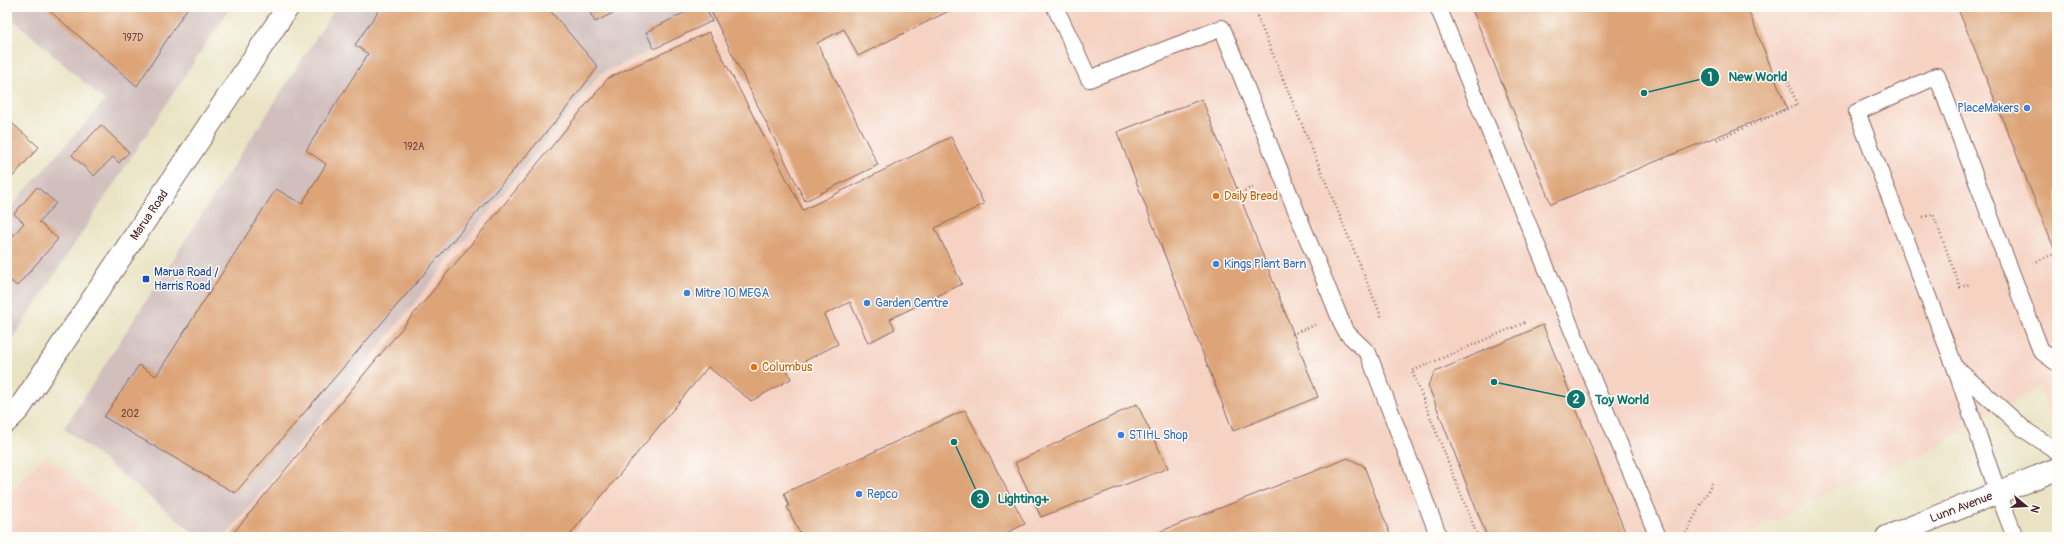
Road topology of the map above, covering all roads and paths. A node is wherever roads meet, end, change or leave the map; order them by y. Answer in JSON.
{"nodes":[{"id":1,"x":288,"y":7,"type":"edge"},
{"id":2,"x":1055,"y":7,"type":"edge"},
{"id":3,"x":1438,"y":7,"type":"edge"},
{"id":4,"x":1257,"y":16,"type":"dead end"},
{"id":5,"x":1776,"y":79,"type":"dead end"},
{"id":6,"x":1715,"y":137,"type":"dead end"},
{"id":7,"x":1255,"y":186,"type":"dead end"},
{"id":8,"x":1237,"y":194,"type":"dead end"},
{"id":9,"x":1922,"y":218,"type":"dead end"},
{"id":10,"x":2056,"y":253,"type":"dead end"},
{"id":11,"x":2032,"y":263,"type":"dead end"},
{"id":12,"x":1970,"y":284,"type":"dead end"},
{"id":13,"x":1382,"y":318,"type":"dead end"},
{"id":14,"x":1526,"y":322,"type":"dead end"},
{"id":15,"x":1315,"y":325,"type":"dead end"},
{"id":16,"x":1292,"y":334,"type":"dead end"},
{"id":17,"x":2057,"y":364,"type":"edge"},
{"id":18,"x":1955,"y":367,"type":"junction"},
{"id":19,"x":7,"y":421,"type":"edge"},
{"id":20,"x":2057,"y":451,"type":"edge"},
{"id":21,"x":2057,"y":469,"type":"edge"},
{"id":22,"x":1712,"y":483,"type":"dead end"},
{"id":23,"x":1998,"y":493,"type":"junction"},
{"id":24,"x":1439,"y":537,"type":"edge"},
{"id":25,"x":1478,"y":537,"type":"edge"},
{"id":26,"x":1658,"y":537,"type":"edge"},
{"id":27,"x":1684,"y":537,"type":"edge"},
{"id":28,"x":1887,"y":537,"type":"edge"},
{"id":29,"x":2015,"y":537,"type":"edge"}],
"edges":[{"from":1,"to":19,"type":"street","name":"Marua Road"},
{"from":2,"to":24,"type":"lane"},
{"from":3,"to":26,"type":"lane"},
{"from":4,"to":13,"type":"path"},
{"from":5,"to":6,"type":"path"},
{"from":7,"to":8,"type":"path"},
{"from":9,"to":12,"type":"path"},
{"from":10,"to":11,"type":"path"},
{"from":14,"to":25,"type":"path"},
{"from":15,"to":16,"type":"path"},
{"from":17,"to":18,"type":"lane"},
{"from":18,"to":20,"type":"lane"},
{"from":18,"to":23,"type":"lane"},
{"from":21,"to":23,"type":"street","name":"Lunn Avenue"},
{"from":22,"to":27,"type":"path"},
{"from":23,"to":28,"type":"street","name":"Lunn Avenue"},
{"from":23,"to":29,"type":"lane"}]}
